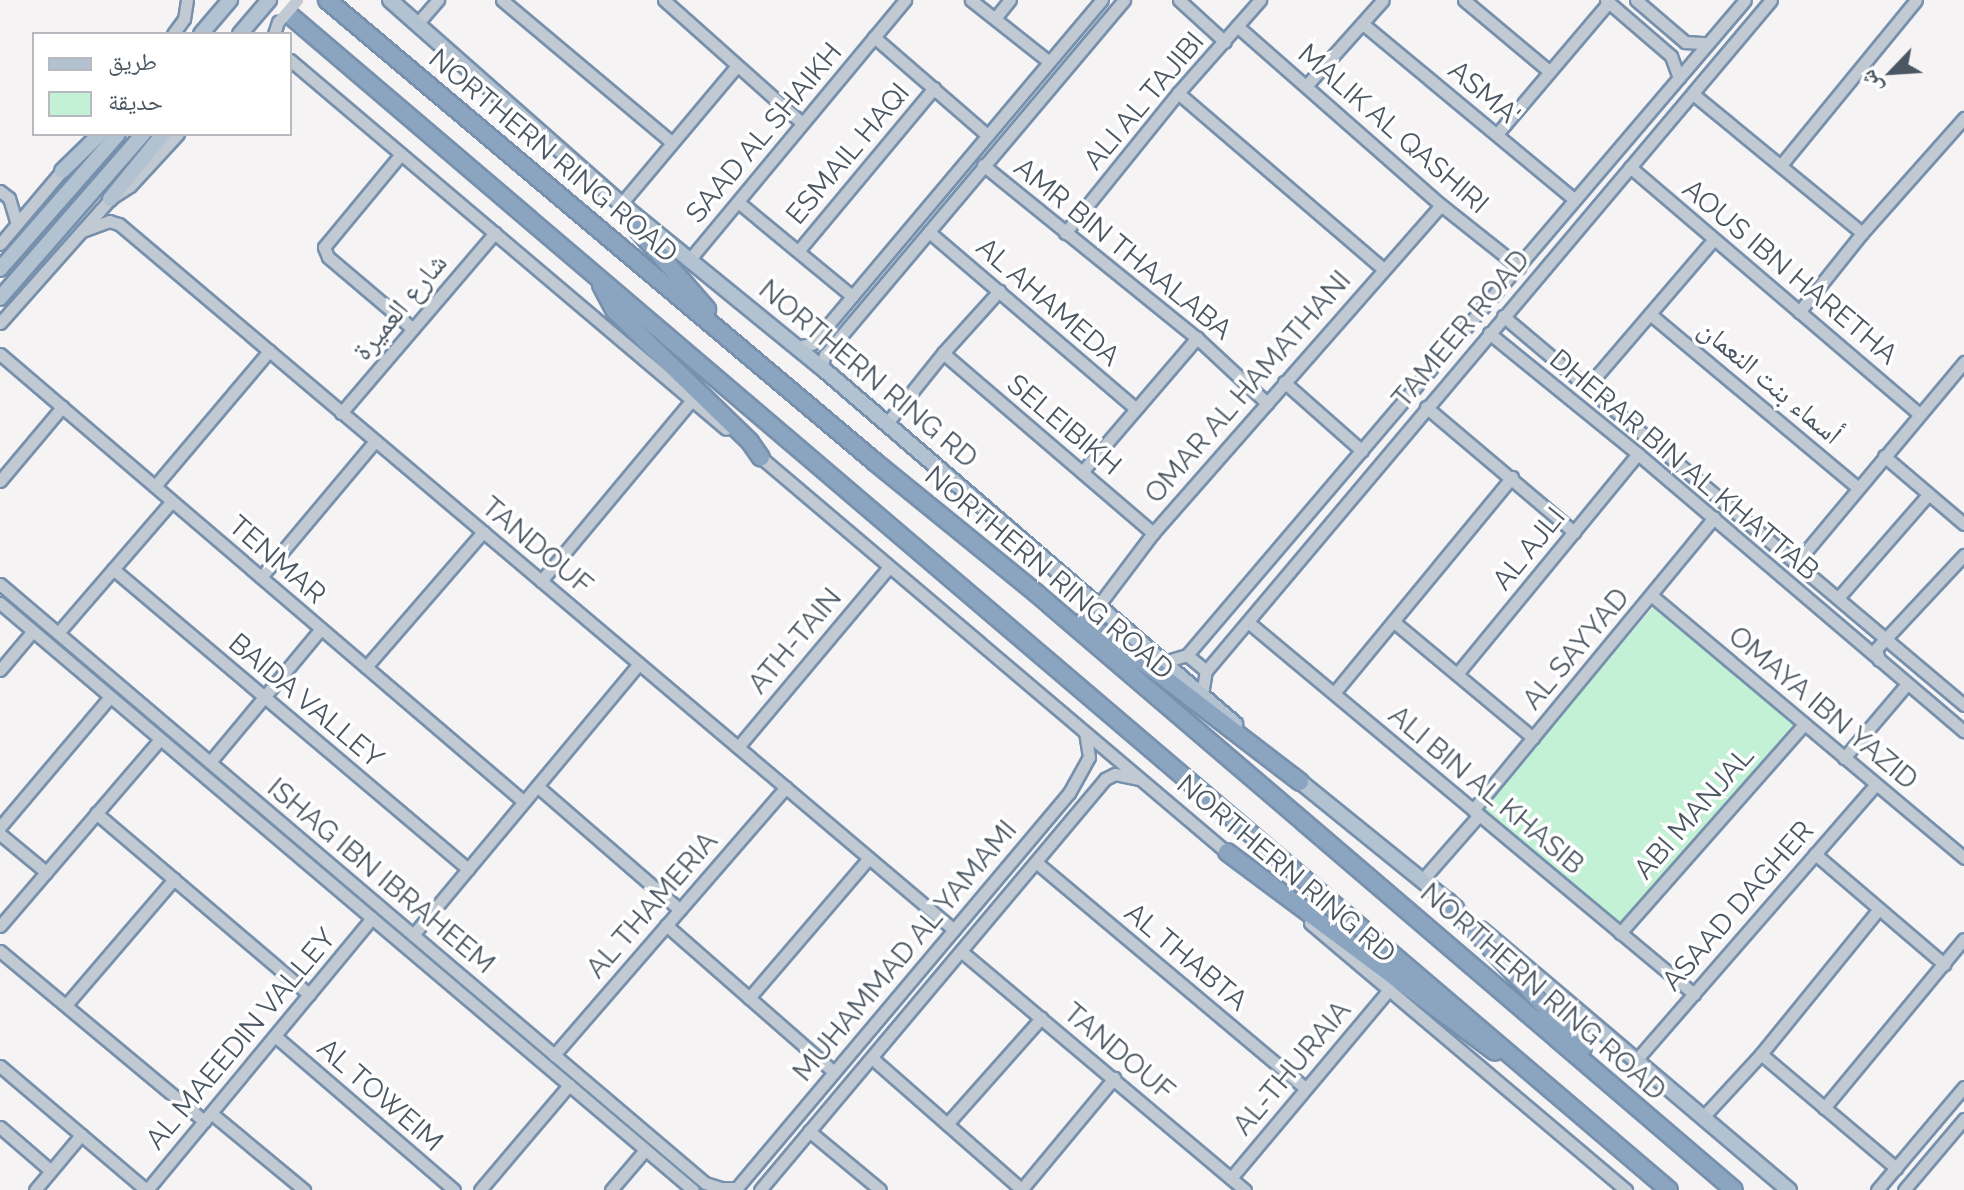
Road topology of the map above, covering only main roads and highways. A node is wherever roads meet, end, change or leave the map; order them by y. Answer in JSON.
{"nodes":[{"id":1,"x":230,"y":0,"type":"edge"},
{"id":2,"x":269,"y":0,"type":"edge"},
{"id":3,"x":327,"y":0,"type":"edge"},
{"id":4,"x":390,"y":0,"type":"edge"},
{"id":5,"x":203,"y":32,"type":"edge"},
{"id":6,"x":242,"y":32,"type":"edge"},
{"id":7,"x":292,"y":33,"type":"edge"},
{"id":8,"x":98,"y":136,"type":"edge"},
{"id":9,"x":116,"y":136,"type":"edge"},
{"id":10,"x":141,"y":136,"type":"edge"},
{"id":11,"x":161,"y":136,"type":"edge"},
{"id":12,"x":62,"y":171,"type":"road end"},
{"id":13,"x":110,"y":199,"type":"road end"},
{"id":14,"x":623,"y":205,"type":"junction"},
{"id":15,"x":0,"y":269,"type":"edge"},
{"id":16,"x":596,"y":276,"type":"junction"},
{"id":17,"x":0,"y":298,"type":"edge"},
{"id":18,"x":730,"y":339,"type":"junction"},
{"id":19,"x":761,"y":458,"type":"road end"},
{"id":20,"x":1036,"y":593,"type":"junction"},
{"id":21,"x":1300,"y":782,"type":"junction"},
{"id":22,"x":1227,"y":852,"type":"road end"},
{"id":23,"x":1447,"y":901,"type":"junction"},
{"id":24,"x":1567,"y":1100,"type":"junction"},
{"id":25,"x":1644,"y":1114,"type":"junction"},
{"id":26,"x":1669,"y":1190,"type":"edge"},
{"id":27,"x":1734,"y":1190,"type":"edge"},
{"id":28,"x":1789,"y":1190,"type":"edge"}],
"edges":[{"from":1,"to":5,"type":"main road"},
{"from":2,"to":6,"type":"main road"},
{"from":3,"to":18,"type":"highway","name":"NORTHERN RING ROAD"},
{"from":4,"to":14,"type":"main road","name":"NORTHERN RING RD"},
{"from":7,"to":16,"type":"highway"},
{"from":8,"to":12,"type":"main road"},
{"from":9,"to":15,"type":"main road"},
{"from":10,"to":17,"type":"main road"},
{"from":11,"to":13,"type":"main road"},
{"from":14,"to":18,"type":"highway"},
{"from":14,"to":21,"type":"main road","name":"NORTHERN RING RD"},
{"from":16,"to":19,"type":"highway"},
{"from":16,"to":24,"type":"highway"},
{"from":18,"to":20,"type":"highway","name":"NORTHERN RING ROAD"},
{"from":20,"to":21,"type":"highway"},
{"from":20,"to":25,"type":"highway","name":"NORTHERN RING ROAD"},
{"from":21,"to":23,"type":"main road","name":"NORTHERN RING RD"},
{"from":22,"to":24,"type":"highway"},
{"from":23,"to":25,"type":"highway"},
{"from":23,"to":28,"type":"main road","name":"NORTHERN RING RD"},
{"from":24,"to":26,"type":"highway"},
{"from":25,"to":27,"type":"highway","name":"NORTHERN RING ROAD"}]}
